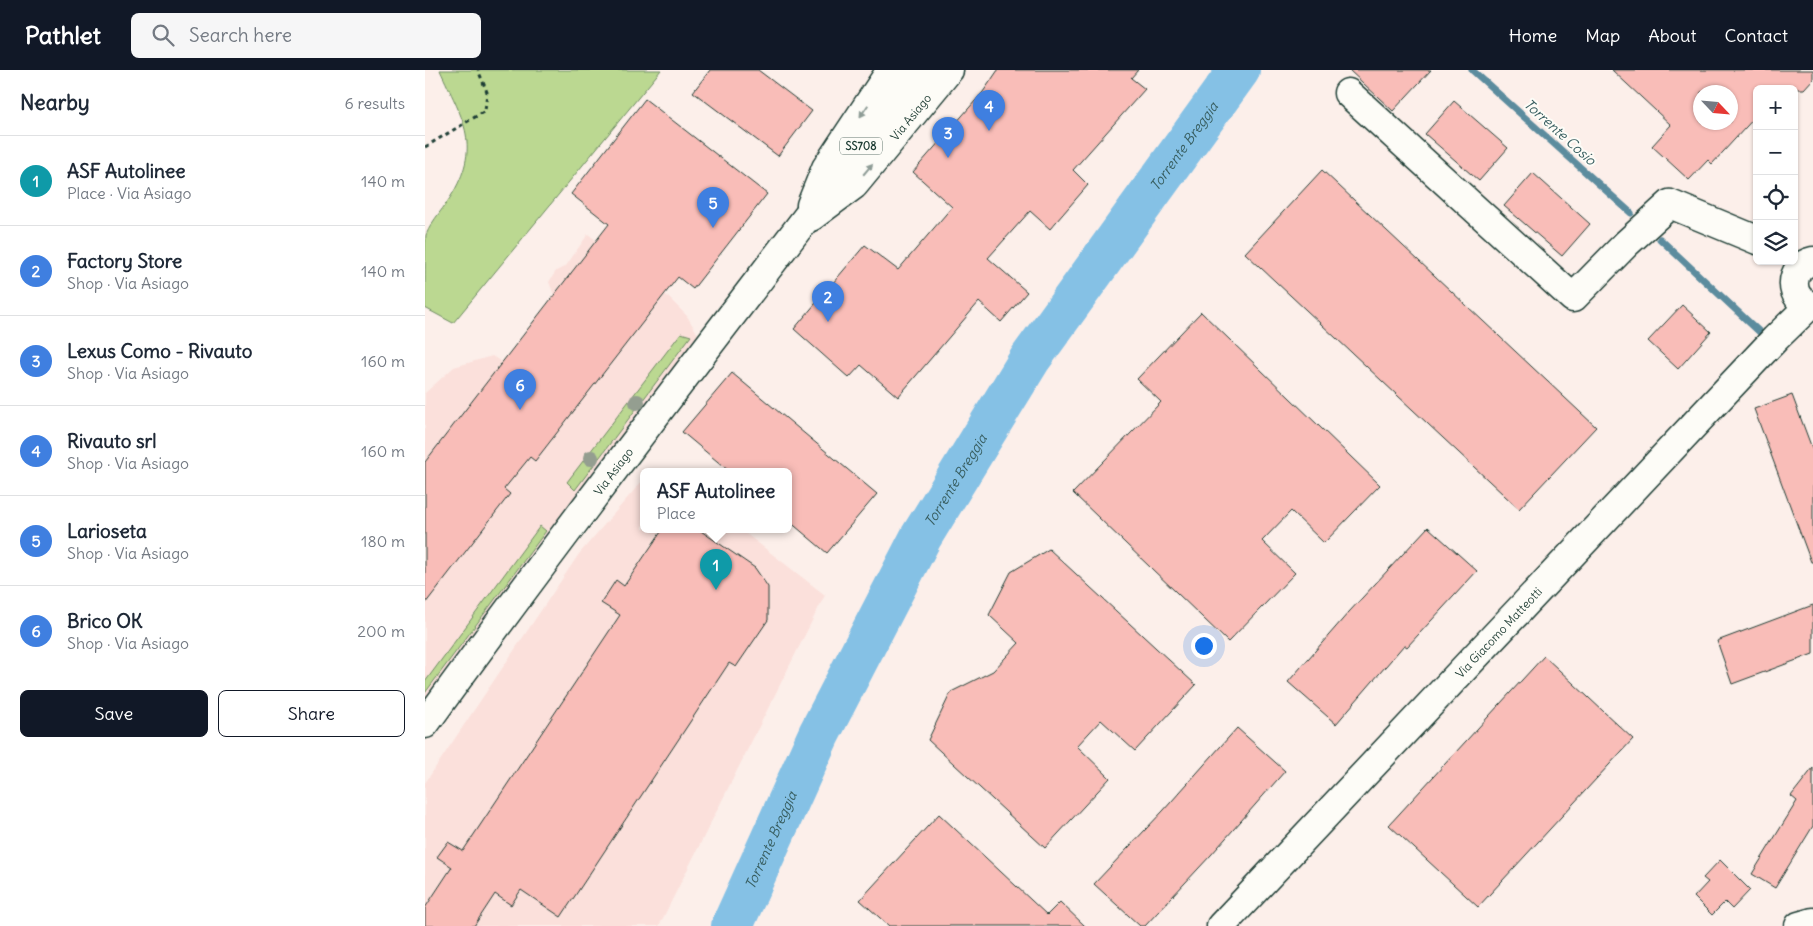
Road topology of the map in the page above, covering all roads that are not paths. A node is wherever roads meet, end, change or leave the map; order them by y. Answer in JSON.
{"nodes":[{"id":1,"x":891,"y":70,"type":"edge"},
{"id":2,"x":919,"y":70,"type":"edge"},
{"id":3,"x":949,"y":70,"type":"edge"},
{"id":4,"x":1348,"y":93,"type":"dead end"},
{"id":5,"x":804,"y":222,"type":"junction"},
{"id":6,"x":1753,"y":238,"type":"edge"},
{"id":7,"x":1806,"y":259,"type":"edge"},
{"id":8,"x":1805,"y":300,"type":"edge"},
{"id":9,"x":425,"y":724,"type":"edge"},
{"id":10,"x":1813,"y":922,"type":"edge"},
{"id":11,"x":1221,"y":926,"type":"edge"},
{"id":12,"x":1799,"y":926,"type":"edge"}],
"edges":[{"from":1,"to":5,"type":"street","name":"Via Asiago","number":"SS708","one_way":true},
{"from":2,"to":5,"type":"street","number":"SS708"},
{"from":5,"to":3,"type":"street","name":"Via Asiago","number":"SS708","one_way":true},
{"from":4,"to":6,"type":"street"},
{"from":5,"to":9,"type":"street","name":"Via Asiago"},
{"from":7,"to":8,"type":"street","name":"Via Giacomo Matteotti"},
{"from":8,"to":11,"type":"street","name":"Via Giacomo Matteotti"},
{"from":10,"to":12,"type":"street"}]}
